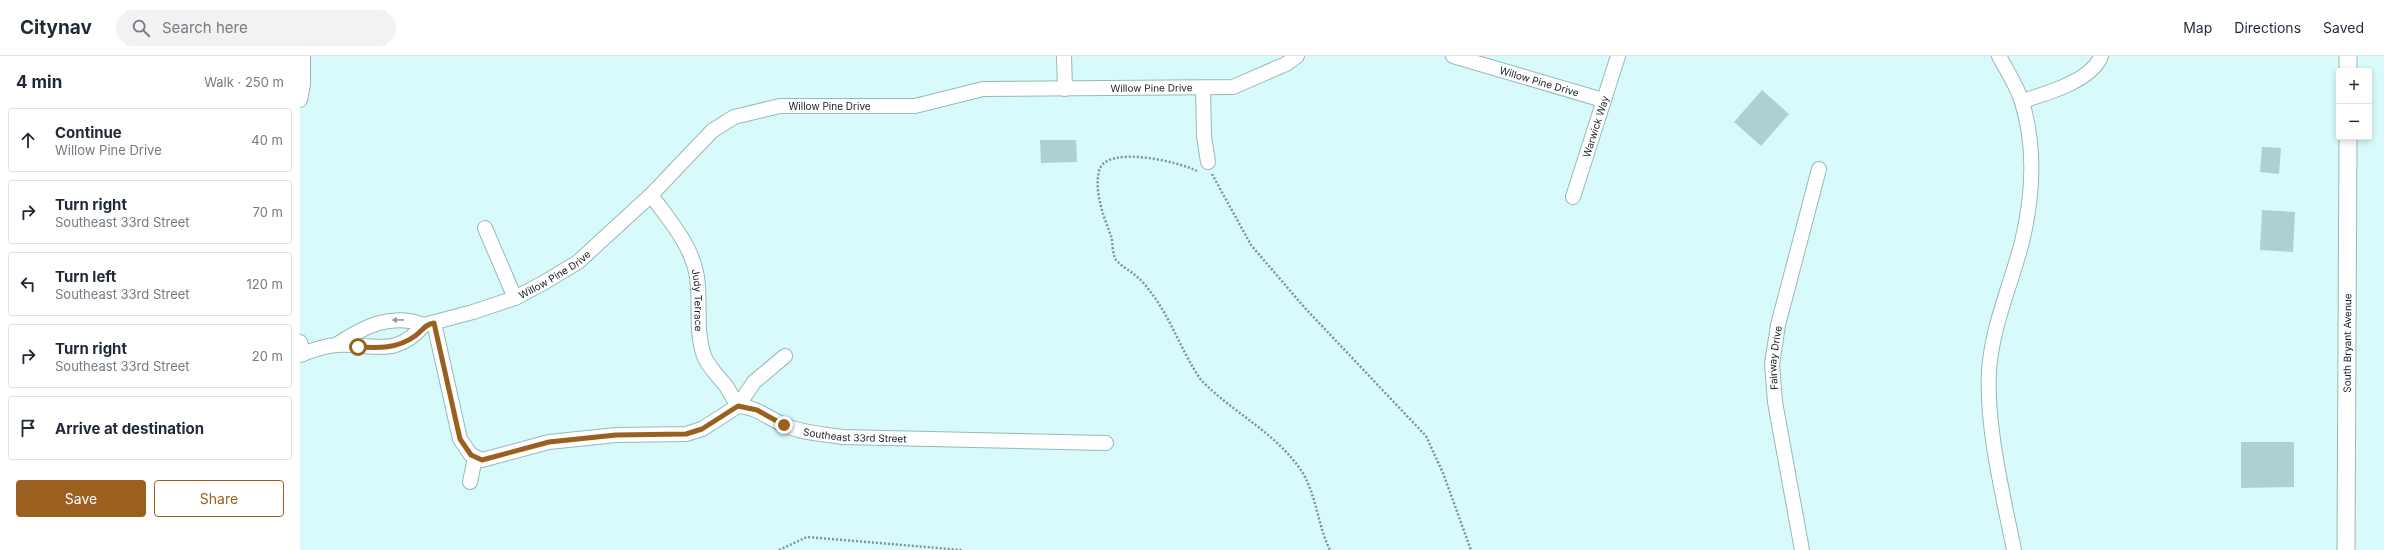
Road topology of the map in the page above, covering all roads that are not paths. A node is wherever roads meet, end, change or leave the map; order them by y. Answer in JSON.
{"nodes":[{"id":1,"x":303,"y":56,"type":"edge"},
{"id":2,"x":1064,"y":56,"type":"edge"},
{"id":3,"x":1297,"y":56,"type":"edge"},
{"id":4,"x":1453,"y":56,"type":"edge"},
{"id":5,"x":1618,"y":56,"type":"edge"},
{"id":6,"x":2000,"y":56,"type":"edge"},
{"id":7,"x":2101,"y":56,"type":"edge"},
{"id":8,"x":2348,"y":56,"type":"edge"},
{"id":9,"x":2348,"y":68,"type":"edge"},
{"id":10,"x":1203,"y":88,"type":"junction"},
{"id":11,"x":1065,"y":89,"type":"junction"},
{"id":12,"x":300,"y":100,"type":"edge"},
{"id":13,"x":1603,"y":100,"type":"junction"},
{"id":14,"x":2022,"y":101,"type":"junction"},
{"id":15,"x":2348,"y":140,"type":"edge"},
{"id":16,"x":1204,"y":169,"type":"road end"},
{"id":17,"x":1819,"y":169,"type":"dead end"},
{"id":18,"x":651,"y":195,"type":"junction"},
{"id":19,"x":1573,"y":197,"type":"dead end"},
{"id":20,"x":485,"y":228,"type":"dead end"},
{"id":21,"x":515,"y":298,"type":"junction"},
{"id":22,"x":429,"y":324,"type":"junction"},
{"id":23,"x":336,"y":345,"type":"junction"},
{"id":24,"x":301,"y":350,"type":"edge"},
{"id":25,"x":785,"y":356,"type":"dead end"},
{"id":26,"x":738,"y":406,"type":"junction"},
{"id":27,"x":1106,"y":443,"type":"dead end"},
{"id":28,"x":475,"y":458,"type":"junction"},
{"id":29,"x":470,"y":482,"type":"dead end"},
{"id":30,"x":1802,"y":550,"type":"edge"},
{"id":31,"x":2014,"y":550,"type":"edge"},
{"id":32,"x":2346,"y":550,"type":"edge"}],
"edges":[{"from":1,"to":12,"type":"street"},
{"from":2,"to":11,"type":"street"},
{"from":3,"to":10,"type":"street","name":"Willow Pine Drive"},
{"from":4,"to":13,"type":"street","name":"Willow Pine Drive"},
{"from":5,"to":13,"type":"street","name":"Warwick Way"},
{"from":6,"to":14,"type":"street"},
{"from":7,"to":14,"type":"street"},
{"from":8,"to":9,"type":"street"},
{"from":10,"to":11,"type":"street","name":"Willow Pine Drive"},
{"from":10,"to":16,"type":"street"},
{"from":11,"to":18,"type":"street","name":"Willow Pine Drive"},
{"from":13,"to":19,"type":"street","name":"Warwick Way"},
{"from":14,"to":31,"type":"street"},
{"from":15,"to":32,"type":"street","name":"South Bryant Avenue"},
{"from":17,"to":30,"type":"street","name":"Fairway Drive"},
{"from":18,"to":21,"type":"street","name":"Willow Pine Drive"},
{"from":18,"to":26,"type":"street","name":"Judy Terrace"},
{"from":20,"to":21,"type":"street"},
{"from":21,"to":22,"type":"street","name":"Willow Pine Drive"},
{"from":22,"to":23,"type":"street","name":"Willow Pine Drive","one_way":true},
{"from":22,"to":23,"type":"street","name":"Willow Pine Drive"},
{"from":22,"to":28,"type":"street"},
{"from":23,"to":24,"type":"street","name":"Willow Pine Drive"},
{"from":25,"to":26,"type":"street"},
{"from":26,"to":27,"type":"street","name":"Southeast 33rd Street"},
{"from":26,"to":28,"type":"street"},
{"from":28,"to":29,"type":"street"}]}
